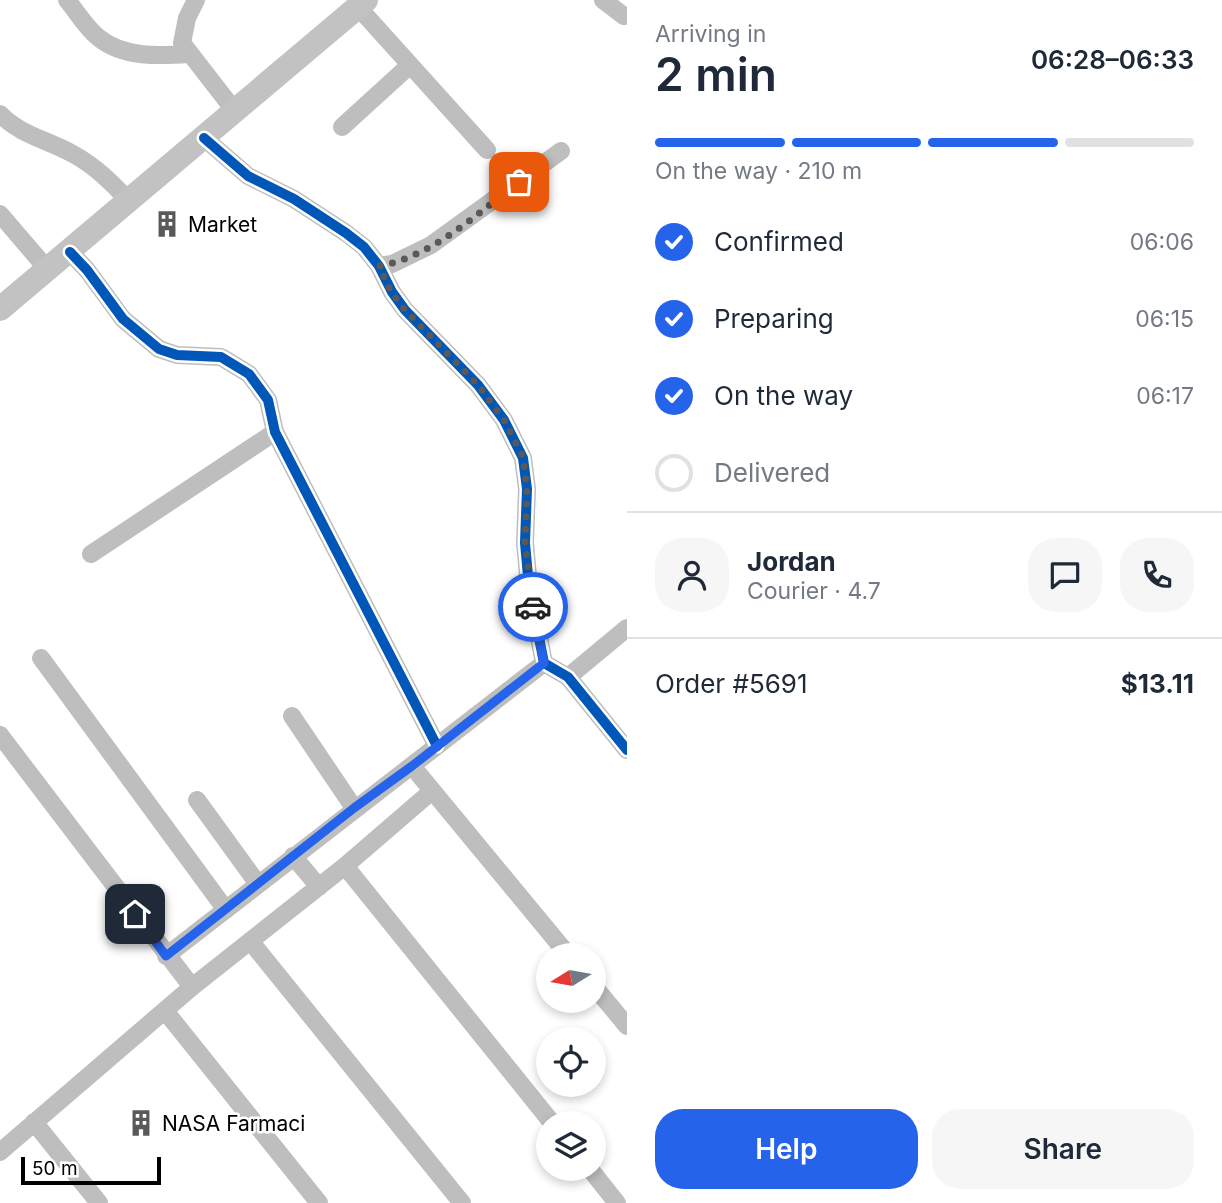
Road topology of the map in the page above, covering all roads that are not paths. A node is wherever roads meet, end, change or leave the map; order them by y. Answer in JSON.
{"nodes":[{"id":1,"x":67,"y":0,"type":"edge"},
{"id":2,"x":196,"y":0,"type":"edge"},
{"id":3,"x":603,"y":0,"type":"edge"},
{"id":4,"x":362,"y":3,"type":"edge"},
{"id":5,"x":624,"y":16,"type":"dead end"},
{"id":6,"x":189,"y":54,"type":"junction"},
{"id":7,"x":410,"y":65,"type":"junction"},
{"id":8,"x":234,"y":110,"type":"junction"},
{"id":9,"x":0,"y":114,"type":"edge"},
{"id":10,"x":342,"y":127,"type":"dead end"},
{"id":11,"x":204,"y":138,"type":"junction"},
{"id":12,"x":487,"y":150,"type":"dead end"},
{"id":13,"x":561,"y":150,"type":"dead end"},
{"id":14,"x":128,"y":200,"type":"junction"},
{"id":15,"x":0,"y":214,"type":"edge"},
{"id":16,"x":70,"y":252,"type":"junction"},
{"id":17,"x":379,"y":266,"type":"junction"},
{"id":18,"x":48,"y":270,"type":"junction"},
{"id":19,"x":0,"y":309,"type":"edge"},
{"id":20,"x":275,"y":432,"type":"junction"},
{"id":21,"x":90,"y":554,"type":"dead end"},
{"id":22,"x":627,"y":628,"type":"edge"},
{"id":23,"x":41,"y":659,"type":"dead end"},
{"id":24,"x":544,"y":663,"type":"junction"},
{"id":25,"x":568,"y":677,"type":"junction"},
{"id":26,"x":292,"y":716,"type":"dead end"},
{"id":27,"x":0,"y":736,"type":"edge"},
{"id":28,"x":437,"y":746,"type":"junction"},
{"id":29,"x":627,"y":750,"type":"edge"},
{"id":30,"x":412,"y":766,"type":"junction"},
{"id":31,"x":432,"y":791,"type":"junction"},
{"id":32,"x":197,"y":800,"type":"dead end"},
{"id":33,"x":354,"y":808,"type":"junction"},
{"id":34,"x":293,"y":856,"type":"junction"},
{"id":35,"x":345,"y":866,"type":"junction"},
{"id":36,"x":258,"y":884,"type":"junction"},
{"id":37,"x":319,"y":887,"type":"junction"},
{"id":38,"x":226,"y":910,"type":"junction"},
{"id":39,"x":251,"y":942,"type":"junction"},
{"id":40,"x":558,"y":943,"type":"edge"},
{"id":41,"x":166,"y":956,"type":"junction"},
{"id":42,"x":192,"y":988,"type":"junction"},
{"id":43,"x":606,"y":1001,"type":"edge"},
{"id":44,"x":166,"y":1012,"type":"junction"},
{"id":45,"x":627,"y":1026,"type":"edge"},
{"id":46,"x":543,"y":1111,"type":"edge"},
{"id":47,"x":34,"y":1122,"type":"junction"},
{"id":48,"x":0,"y":1152,"type":"edge"},
{"id":49,"x":600,"y":1181,"type":"edge"},
{"id":50,"x":99,"y":1203,"type":"edge"},
{"id":51,"x":319,"y":1203,"type":"edge"},
{"id":52,"x":462,"y":1203,"type":"edge"},
{"id":53,"x":617,"y":1203,"type":"edge"}],
"edges":[{"from":1,"to":6,"type":"street"},
{"from":2,"to":6,"type":"street"},
{"from":3,"to":5,"type":"street"},
{"from":4,"to":7,"type":"street"},
{"from":4,"to":8,"type":"street"},
{"from":6,"to":8,"type":"street"},
{"from":7,"to":10,"type":"street"},
{"from":7,"to":12,"type":"street"},
{"from":8,"to":11,"type":"street"},
{"from":9,"to":14,"type":"street"},
{"from":11,"to":14,"type":"street"},
{"from":11,"to":17,"type":"street"},
{"from":13,"to":17,"type":"street"},
{"from":14,"to":16,"type":"street"},
{"from":15,"to":18,"type":"street"},
{"from":16,"to":18,"type":"street"},
{"from":16,"to":20,"type":"street"},
{"from":17,"to":24,"type":"street"},
{"from":18,"to":19,"type":"street"},
{"from":20,"to":21,"type":"street"},
{"from":20,"to":28,"type":"street"},
{"from":22,"to":25,"type":"street"},
{"from":23,"to":38,"type":"street"},
{"from":24,"to":25,"type":"street"},
{"from":24,"to":28,"type":"street"},
{"from":25,"to":29,"type":"street"},
{"from":26,"to":33,"type":"street"},
{"from":27,"to":41,"type":"street"},
{"from":28,"to":30,"type":"street"},
{"from":30,"to":31,"type":"street"},
{"from":30,"to":33,"type":"street"},
{"from":31,"to":35,"type":"street"},
{"from":31,"to":40,"type":"street"},
{"from":32,"to":36,"type":"street"},
{"from":33,"to":34,"type":"street"},
{"from":34,"to":36,"type":"street"},
{"from":34,"to":37,"type":"street"},
{"from":35,"to":37,"type":"street"},
{"from":35,"to":46,"type":"street"},
{"from":36,"to":38,"type":"street"},
{"from":37,"to":39,"type":"street"},
{"from":38,"to":41,"type":"street"},
{"from":39,"to":42,"type":"street"},
{"from":39,"to":52,"type":"street"},
{"from":41,"to":42,"type":"street"},
{"from":42,"to":44,"type":"street"},
{"from":43,"to":45,"type":"street"},
{"from":44,"to":47,"type":"street"},
{"from":44,"to":51,"type":"street"},
{"from":47,"to":48,"type":"street"},
{"from":47,"to":50,"type":"street"},
{"from":49,"to":53,"type":"street"}]}
